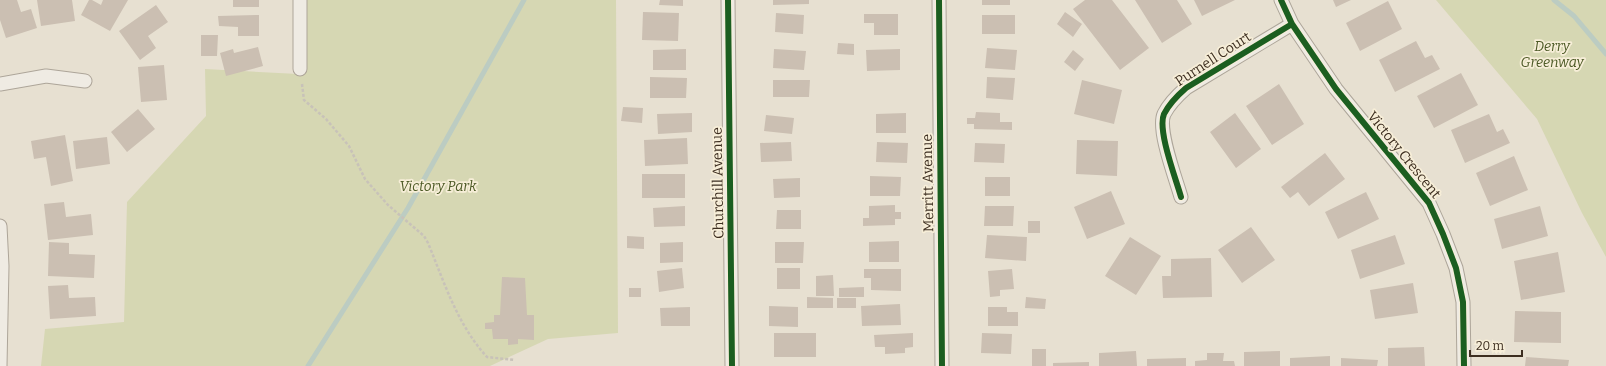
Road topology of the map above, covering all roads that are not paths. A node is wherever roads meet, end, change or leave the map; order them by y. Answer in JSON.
{"nodes":[{"id":1,"x":300,"y":0,"type":"edge"},
{"id":2,"x":728,"y":0,"type":"edge"},
{"id":3,"x":939,"y":0,"type":"edge"},
{"id":4,"x":1280,"y":0,"type":"edge"},
{"id":5,"x":1292,"y":24,"type":"junction"},
{"id":6,"x":300,"y":69,"type":"road end"},
{"id":7,"x":85,"y":81,"type":"dead end"},
{"id":8,"x":0,"y":84,"type":"edge"},
{"id":9,"x":1182,"y":197,"type":"dead end"},
{"id":10,"x":0,"y":226,"type":"edge"},
{"id":11,"x":0,"y":366,"type":"edge"},
{"id":12,"x":732,"y":366,"type":"edge"},
{"id":13,"x":942,"y":366,"type":"edge"},
{"id":14,"x":1464,"y":366,"type":"edge"}],
"edges":[{"from":1,"to":6,"type":"street"},
{"from":2,"to":12,"type":"street","name":"Churchill Avenue"},
{"from":3,"to":13,"type":"street","name":"Merritt Avenue"},
{"from":4,"to":5,"type":"street","name":"Victory Crescent"},
{"from":5,"to":9,"type":"street","name":"Purnell Court"},
{"from":5,"to":14,"type":"street","name":"Victory Crescent"},
{"from":7,"to":8,"type":"street"},
{"from":10,"to":11,"type":"street"}]}
